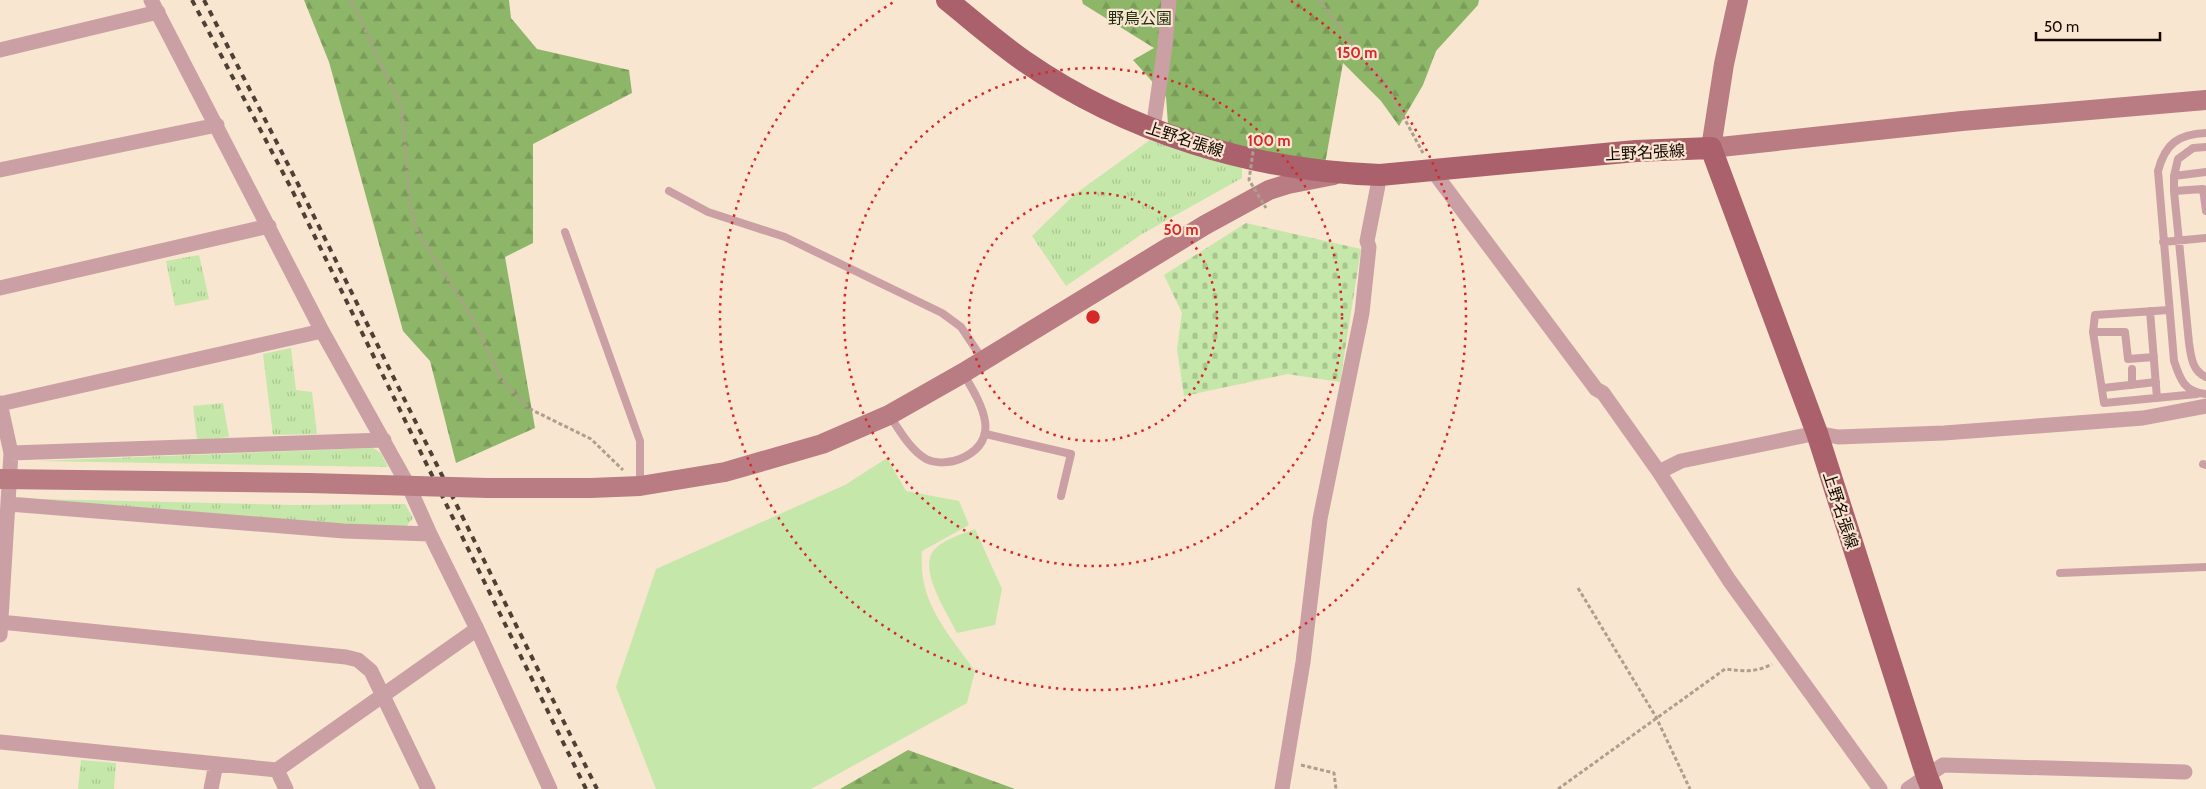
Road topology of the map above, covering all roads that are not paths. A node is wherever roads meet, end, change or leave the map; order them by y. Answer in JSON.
{"nodes":[{"id":1,"x":946,"y":0,"type":"edge"},
{"id":2,"x":1169,"y":0,"type":"edge"},
{"id":3,"x":1738,"y":0,"type":"edge"},
{"id":4,"x":154,"y":6,"type":"edge"},
{"id":5,"x":0,"y":50,"type":"edge"},
{"id":6,"x":2206,"y":100,"type":"edge"},
{"id":7,"x":217,"y":125,"type":"junction"},
{"id":8,"x":1153,"y":129,"type":"junction"},
{"id":9,"x":2206,"y":133,"type":"edge"},
{"id":10,"x":2206,"y":147,"type":"edge"},
{"id":11,"x":1711,"y":148,"type":"junction"},
{"id":12,"x":0,"y":170,"type":"edge"},
{"id":13,"x":1434,"y":171,"type":"junction"},
{"id":14,"x":2206,"y":172,"type":"edge"},
{"id":15,"x":1344,"y":174,"type":"junction"},
{"id":16,"x":1380,"y":175,"type":"junction"},
{"id":17,"x":2174,"y":176,"type":"junction"},
{"id":18,"x":669,"y":191,"type":"dead end"},
{"id":19,"x":2174,"y":191,"type":"junction"},
{"id":20,"x":2206,"y":211,"type":"edge"},
{"id":21,"x":269,"y":226,"type":"junction"},
{"id":22,"x":566,"y":232,"type":"dead end"},
{"id":23,"x":2206,"y":238,"type":"edge"},
{"id":24,"x":2180,"y":241,"type":"junction"},
{"id":25,"x":2163,"y":242,"type":"junction"},
{"id":26,"x":0,"y":288,"type":"edge"},
{"id":27,"x":2169,"y":310,"type":"junction"},
{"id":28,"x":2150,"y":311,"type":"junction"},
{"id":29,"x":322,"y":331,"type":"junction"},
{"id":30,"x":2093,"y":332,"type":"junction"},
{"id":31,"x":2154,"y":357,"type":"junction"},
{"id":32,"x":983,"y":360,"type":"junction"},
{"id":33,"x":2132,"y":369,"type":"dead end"},
{"id":34,"x":963,"y":373,"type":"junction"},
{"id":35,"x":2206,"y":377,"type":"edge"},
{"id":36,"x":2156,"y":382,"type":"junction"},
{"id":37,"x":2132,"y":385,"type":"junction"},
{"id":38,"x":2102,"y":388,"type":"junction"},
{"id":39,"x":2157,"y":398,"type":"junction"},
{"id":40,"x":2205,"y":398,"type":"edge"},
{"id":41,"x":0,"y":404,"type":"edge"},
{"id":42,"x":888,"y":415,"type":"junction"},
{"id":43,"x":1816,"y":432,"type":"junction"},
{"id":44,"x":986,"y":434,"type":"junction"},
{"id":45,"x":384,"y":440,"type":"junction"},
{"id":46,"x":11,"y":453,"type":"junction"},
{"id":47,"x":1659,"y":472,"type":"junction"},
{"id":48,"x":6,"y":479,"type":"edge"},
{"id":49,"x":640,"y":486,"type":"junction"},
{"id":50,"x":1061,"y":496,"type":"dead end"},
{"id":51,"x":9,"y":504,"type":"junction"},
{"id":52,"x":430,"y":534,"type":"junction"},
{"id":53,"x":2206,"y":567,"type":"edge"},
{"id":54,"x":2060,"y":573,"type":"dead end"},
{"id":55,"x":0,"y":626,"type":"edge"},
{"id":56,"x":477,"y":629,"type":"junction"},
{"id":57,"x":382,"y":695,"type":"junction"},
{"id":58,"x":0,"y":742,"type":"edge"},
{"id":59,"x":216,"y":764,"type":"junction"},
{"id":60,"x":278,"y":770,"type":"junction"},
{"id":61,"x":2185,"y":772,"type":"dead end"},
{"id":62,"x":1930,"y":783,"type":"edge"},
{"id":63,"x":211,"y":789,"type":"edge"},
{"id":64,"x":286,"y":789,"type":"edge"},
{"id":65,"x":428,"y":789,"type":"edge"},
{"id":66,"x":550,"y":789,"type":"edge"},
{"id":67,"x":1282,"y":789,"type":"edge"},
{"id":68,"x":1880,"y":789,"type":"edge"},
{"id":69,"x":1908,"y":789,"type":"edge"}],
"edges":[{"from":1,"to":8,"type":"main road","name":"上野名張線"},
{"from":2,"to":8,"type":"street"},
{"from":3,"to":11,"type":"street"},
{"from":4,"to":5,"type":"street"},
{"from":4,"to":7,"type":"street"},
{"from":6,"to":11,"type":"street"},
{"from":7,"to":12,"type":"street"},
{"from":7,"to":21,"type":"street"},
{"from":8,"to":15,"type":"main road","name":"上野名張線"},
{"from":9,"to":25,"type":"lane"},
{"from":10,"to":17,"type":"lane"},
{"from":11,"to":13,"type":"main road","name":"上野名張線"},
{"from":11,"to":43,"type":"main road","name":"上野名張線"},
{"from":13,"to":16,"type":"main road","name":"上野名張線"},
{"from":13,"to":47,"type":"street"},
{"from":14,"to":17,"type":"lane"},
{"from":15,"to":16,"type":"main road","name":"上野名張線"},
{"from":15,"to":32,"type":"street"},
{"from":16,"to":67,"type":"street"},
{"from":17,"to":19,"type":"lane"},
{"from":18,"to":32,"type":"lane"},
{"from":19,"to":20,"type":"lane"},
{"from":19,"to":24,"type":"lane"},
{"from":21,"to":26,"type":"street"},
{"from":21,"to":29,"type":"street"},
{"from":22,"to":49,"type":"lane"},
{"from":23,"to":24,"type":"lane"},
{"from":24,"to":25,"type":"lane"},
{"from":24,"to":35,"type":"lane"},
{"from":25,"to":27,"type":"lane"},
{"from":27,"to":28,"type":"lane"},
{"from":27,"to":40,"type":"lane"},
{"from":28,"to":30,"type":"lane"},
{"from":28,"to":31,"type":"lane"},
{"from":29,"to":41,"type":"street"},
{"from":29,"to":45,"type":"street"},
{"from":30,"to":31,"type":"lane"},
{"from":30,"to":38,"type":"lane"},
{"from":31,"to":36,"type":"lane"},
{"from":32,"to":34,"type":"street"},
{"from":33,"to":37,"type":"lane"},
{"from":34,"to":42,"type":"street"},
{"from":34,"to":44,"type":"lane"},
{"from":36,"to":37,"type":"lane"},
{"from":36,"to":39,"type":"lane"},
{"from":37,"to":38,"type":"lane"},
{"from":38,"to":39,"type":"lane"},
{"from":39,"to":40,"type":"lane"},
{"from":40,"to":43,"type":"street"},
{"from":41,"to":46,"type":"street"},
{"from":42,"to":44,"type":"lane"},
{"from":42,"to":49,"type":"street"},
{"from":43,"to":47,"type":"street"},
{"from":43,"to":62,"type":"main road","name":"上野名張線"},
{"from":44,"to":50,"type":"lane"},
{"from":45,"to":46,"type":"street"},
{"from":45,"to":52,"type":"street"},
{"from":46,"to":48,"type":"street"},
{"from":47,"to":68,"type":"street"},
{"from":48,"to":49,"type":"street","bridge":true},
{"from":48,"to":51,"type":"street"},
{"from":51,"to":52,"type":"street"},
{"from":51,"to":55,"type":"street"},
{"from":52,"to":56,"type":"street"},
{"from":53,"to":54,"type":"lane"},
{"from":55,"to":57,"type":"street"},
{"from":56,"to":57,"type":"street"},
{"from":56,"to":66,"type":"street"},
{"from":57,"to":60,"type":"street"},
{"from":57,"to":65,"type":"street"},
{"from":58,"to":59,"type":"street"},
{"from":59,"to":60,"type":"street"},
{"from":59,"to":63,"type":"street"},
{"from":60,"to":64,"type":"street"},
{"from":61,"to":62,"type":"street"},
{"from":62,"to":69,"type":"street"}]}
